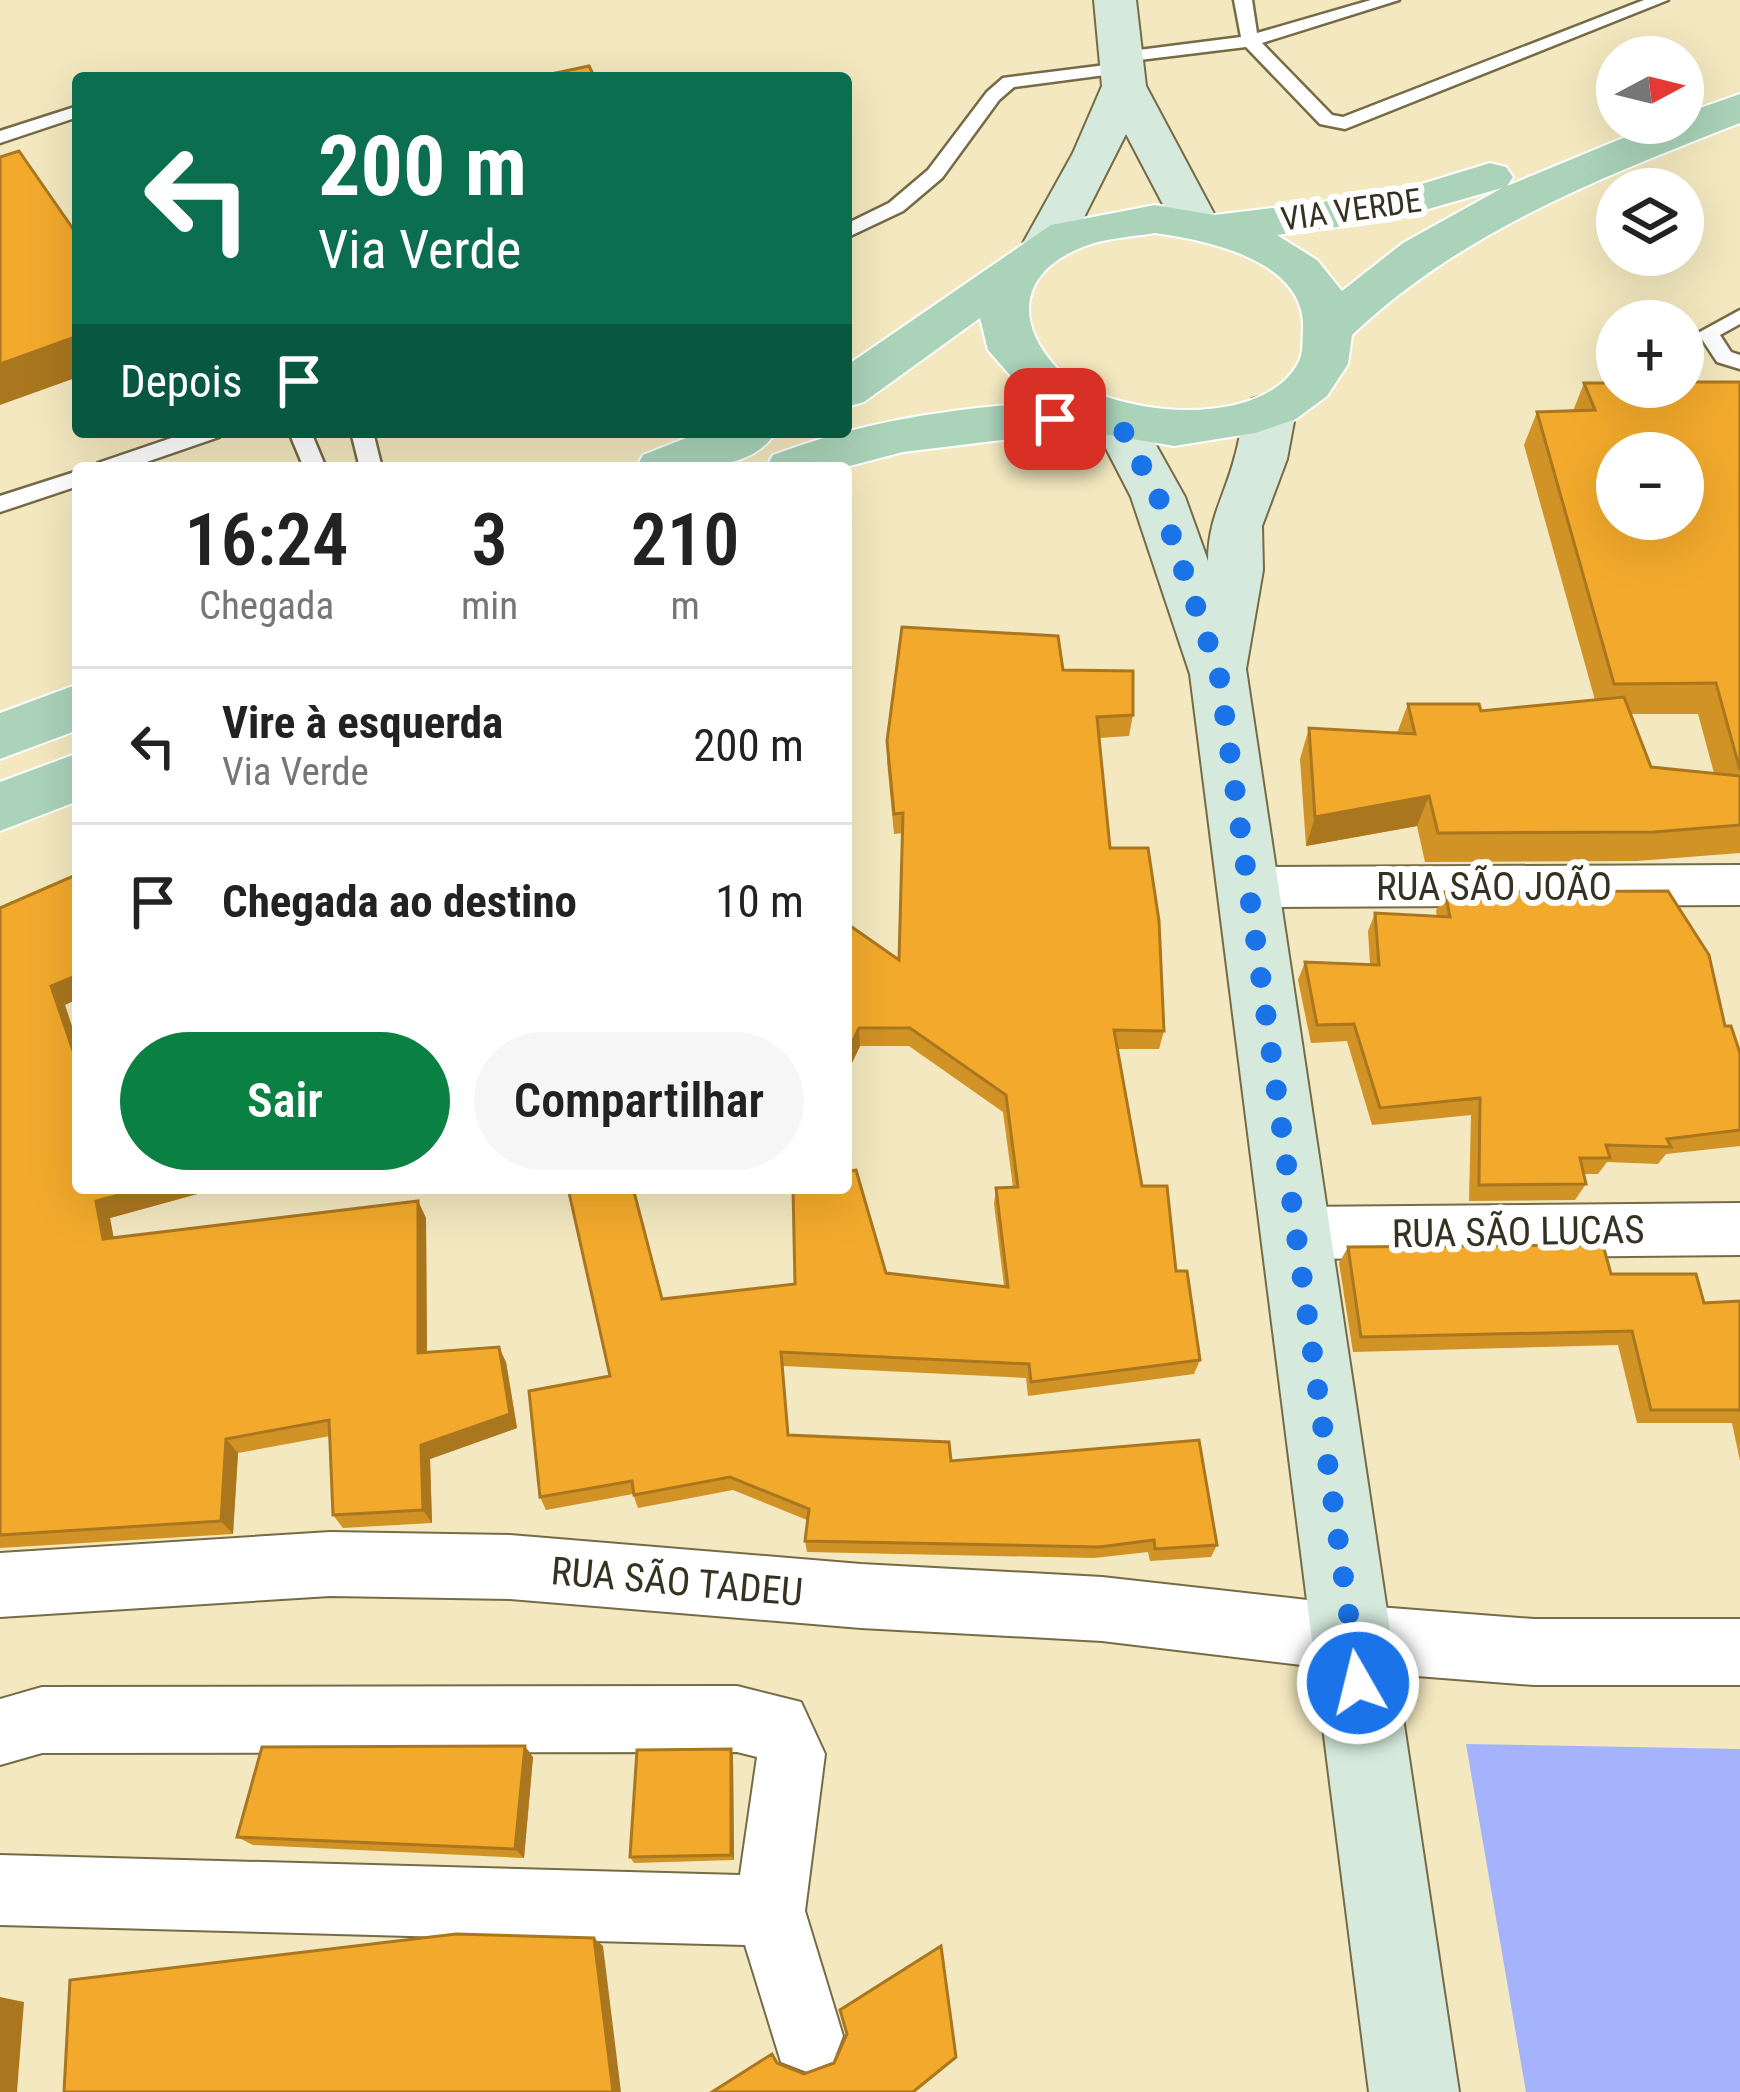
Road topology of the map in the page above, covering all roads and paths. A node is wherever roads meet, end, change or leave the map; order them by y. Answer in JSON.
{"nodes":[{"id":1,"x":1115,"y":0,"type":"edge"},
{"id":2,"x":1243,"y":0,"type":"edge"},
{"id":3,"x":1390,"y":0,"type":"edge"},
{"id":4,"x":1659,"y":0,"type":"edge"},
{"id":5,"x":1250,"y":41,"type":"junction"},
{"id":6,"x":1123,"y":70,"type":"junction"},
{"id":7,"x":1740,"y":72,"type":"edge"},
{"id":8,"x":1704,"y":87,"type":"edge"},
{"id":9,"x":1740,"y":107,"type":"edge"},
{"id":10,"x":72,"y":113,"type":"edge"},
{"id":11,"x":1596,"y":136,"type":"edge"},
{"id":12,"x":0,"y":137,"type":"edge"},
{"id":13,"x":1502,"y":190,"type":"junction"},
{"id":14,"x":1207,"y":225,"type":"junction"},
{"id":15,"x":852,"y":229,"type":"edge"},
{"id":16,"x":1034,"y":255,"type":"junction"},
{"id":17,"x":1740,"y":316,"type":"edge"},
{"id":18,"x":1331,"y":328,"type":"junction"},
{"id":19,"x":1740,"y":362,"type":"edge"},
{"id":20,"x":852,"y":386,"type":"edge"},
{"id":21,"x":1270,"y":411,"type":"junction"},
{"id":22,"x":1108,"y":420,"type":"junction"},
{"id":23,"x":194,"y":438,"type":"edge"},
{"id":24,"x":734,"y":438,"type":"edge"},
{"id":25,"x":124,"y":462,"type":"edge"},
{"id":26,"x":676,"y":462,"type":"edge"},
{"id":27,"x":809,"y":462,"type":"edge"},
{"id":28,"x":72,"y":480,"type":"edge"},
{"id":29,"x":0,"y":504,"type":"edge"},
{"id":30,"x":1219,"y":674,"type":"junction"},
{"id":31,"x":72,"y":708,"type":"edge"},
{"id":32,"x":0,"y":737,"type":"edge"},
{"id":33,"x":72,"y":778,"type":"edge"},
{"id":34,"x":0,"y":808,"type":"edge"},
{"id":35,"x":1740,"y":885,"type":"edge"},
{"id":36,"x":1248,"y":887,"type":"junction"},
{"id":37,"x":1740,"y":1229,"type":"edge"},
{"id":38,"x":1295,"y":1233,"type":"junction"},
{"id":39,"x":0,"y":1585,"type":"edge"},
{"id":40,"x":1352,"y":1638,"type":"junction"},
{"id":41,"x":1740,"y":1652,"type":"edge"},
{"id":42,"x":0,"y":1732,"type":"edge"},
{"id":43,"x":0,"y":1890,"type":"edge"},
{"id":44,"x":770,"y":1911,"type":"junction"},
{"id":45,"x":807,"y":2036,"type":"dead end"},
{"id":46,"x":1414,"y":2092,"type":"edge"}],
"edges":[{"from":1,"to":6,"type":"street"},
{"from":2,"to":5,"type":"lane"},
{"from":3,"to":5,"type":"lane"},
{"from":4,"to":5,"type":"lane"},
{"from":5,"to":6,"type":"lane"},
{"from":6,"to":14,"type":"street"},
{"from":6,"to":15,"type":"lane"},
{"from":6,"to":16,"type":"street"},
{"from":7,"to":8,"type":"main road"},
{"from":9,"to":13,"type":"main road"},
{"from":10,"to":12,"type":"lane"},
{"from":11,"to":13,"type":"main road"},
{"from":13,"to":14,"type":"main road","name":"VIA VERDE"},
{"from":13,"to":18,"type":"main road","name":"VIA VERDE"},
{"from":14,"to":16,"type":"main road"},
{"from":14,"to":18,"type":"main road"},
{"from":16,"to":20,"type":"main road"},
{"from":16,"to":22,"type":"main road"},
{"from":17,"to":19,"type":"lane"},
{"from":18,"to":21,"type":"main road"},
{"from":21,"to":22,"type":"main road"},
{"from":21,"to":30,"type":"street"},
{"from":22,"to":27,"type":"main road"},
{"from":22,"to":30,"type":"street"},
{"from":23,"to":25,"type":"lane"},
{"from":24,"to":26,"type":"main road"},
{"from":28,"to":29,"type":"lane"},
{"from":30,"to":36,"type":"street"},
{"from":31,"to":32,"type":"main road"},
{"from":33,"to":34,"type":"main road"},
{"from":35,"to":36,"type":"street","name":"RUA SÃO JOÃO"},
{"from":36,"to":38,"type":"street"},
{"from":37,"to":38,"type":"street","name":"RUA SÃO LUCAS"},
{"from":38,"to":40,"type":"street"},
{"from":39,"to":40,"type":"street","name":"RUA SÃO TADEU"},
{"from":40,"to":41,"type":"street","name":"RUA SÃO TADEU"},
{"from":40,"to":46,"type":"street"},
{"from":42,"to":44,"type":"street"},
{"from":43,"to":44,"type":"street"},
{"from":44,"to":45,"type":"street"}]}
